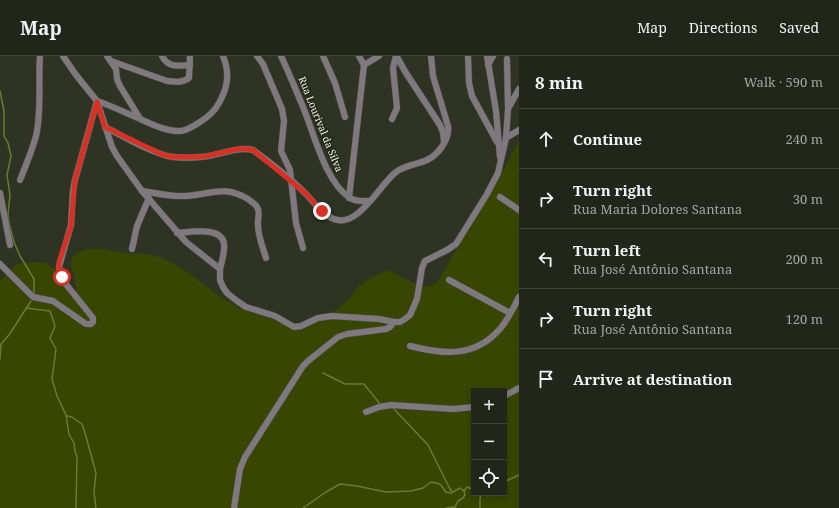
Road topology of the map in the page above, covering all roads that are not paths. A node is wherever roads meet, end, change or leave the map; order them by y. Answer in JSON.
{"nodes":[{"id":1,"x":40,"y":56,"type":"edge"},
{"id":2,"x":64,"y":56,"type":"edge"},
{"id":3,"x":162,"y":56,"type":"edge"},
{"id":4,"x":190,"y":56,"type":"edge"},
{"id":5,"x":223,"y":56,"type":"edge"},
{"id":6,"x":257,"y":56,"type":"edge"},
{"id":7,"x":281,"y":56,"type":"edge"},
{"id":8,"x":323,"y":56,"type":"edge"},
{"id":9,"x":359,"y":56,"type":"edge"},
{"id":10,"x":379,"y":56,"type":"edge"},
{"id":11,"x":397,"y":56,"type":"edge"},
{"id":12,"x":430,"y":56,"type":"edge"},
{"id":13,"x":468,"y":56,"type":"edge"},
{"id":14,"x":487,"y":56,"type":"edge"},
{"id":15,"x":493,"y":56,"type":"edge"},
{"id":16,"x":109,"y":58,"type":"edge"},
{"id":17,"x":507,"y":59,"type":"dead end"},
{"id":18,"x":190,"y":65,"type":"junction"},
{"id":19,"x":364,"y":65,"type":"junction"},
{"id":20,"x":488,"y":65,"type":"junction"},
{"id":21,"x":519,"y":89,"type":"edge"},
{"id":22,"x":97,"y":102,"type":"junction"},
{"id":23,"x":508,"y":109,"type":"junction"},
{"id":24,"x":345,"y":117,"type":"dead end"},
{"id":25,"x":140,"y":119,"type":"junction"},
{"id":26,"x":392,"y":119,"type":"dead end"},
{"id":27,"x":105,"y":127,"type":"junction"},
{"id":28,"x":519,"y":130,"type":"edge"},
{"id":29,"x":506,"y":138,"type":"junction"},
{"id":30,"x":444,"y":142,"type":"junction"},
{"id":31,"x":498,"y":144,"type":"junction"},
{"id":32,"x":500,"y":165,"type":"junction"},
{"id":33,"x":20,"y":180,"type":"dead end"},
{"id":34,"x":290,"y":180,"type":"junction"},
{"id":35,"x":142,"y":191,"type":"junction"},
{"id":36,"x":0,"y":193,"type":"edge"},
{"id":37,"x":500,"y":197,"type":"dead end"},
{"id":38,"x":149,"y":198,"type":"junction"},
{"id":39,"x":349,"y":198,"type":"junction"},
{"id":40,"x":370,"y":201,"type":"junction"},
{"id":41,"x":519,"y":210,"type":"edge"},
{"id":42,"x":177,"y":233,"type":"junction"},
{"id":43,"x":10,"y":244,"type":"dead end"},
{"id":44,"x":304,"y":248,"type":"dead end"},
{"id":45,"x":132,"y":249,"type":"dead end"},
{"id":46,"x":266,"y":258,"type":"dead end"},
{"id":47,"x":0,"y":264,"type":"edge"},
{"id":48,"x":220,"y":269,"type":"junction"},
{"id":49,"x":449,"y":280,"type":"dead end"},
{"id":50,"x":519,"y":298,"type":"edge"},
{"id":51,"x":510,"y":313,"type":"junction"},
{"id":52,"x":394,"y":322,"type":"junction"},
{"id":53,"x":410,"y":346,"type":"dead end"},
{"id":54,"x":519,"y":388,"type":"edge"},
{"id":55,"x":507,"y":394,"type":"edge"},
{"id":56,"x":471,"y":407,"type":"edge"},
{"id":57,"x":366,"y":412,"type":"dead end"},
{"id":58,"x":234,"y":508,"type":"edge"}],
"edges":[{"from":1,"to":33,"type":"street"},
{"from":2,"to":22,"type":"street"},
{"from":3,"to":18,"type":"street"},
{"from":4,"to":18,"type":"street"},
{"from":5,"to":25,"type":"street"},
{"from":6,"to":34,"type":"street"},
{"from":7,"to":39,"type":"street","name":"Rua Lourival da Silva"},
{"from":8,"to":24,"type":"street"},
{"from":9,"to":19,"type":"street"},
{"from":10,"to":19,"type":"street"},
{"from":11,"to":26,"type":"street"},
{"from":11,"to":30,"type":"street"},
{"from":12,"to":30,"type":"street"},
{"from":13,"to":31,"type":"street"},
{"from":14,"to":20,"type":"street"},
{"from":15,"to":20,"type":"street"},
{"from":16,"to":18,"type":"street"},
{"from":16,"to":25,"type":"street"},
{"from":17,"to":23,"type":"street"},
{"from":19,"to":39,"type":"street"},
{"from":20,"to":31,"type":"street"},
{"from":21,"to":23,"type":"street"},
{"from":22,"to":25,"type":"street"},
{"from":22,"to":27,"type":"street"},
{"from":22,"to":47,"type":"street"},
{"from":23,"to":29,"type":"street"},
{"from":27,"to":34,"type":"street"},
{"from":27,"to":35,"type":"street"},
{"from":28,"to":29,"type":"street"},
{"from":29,"to":32,"type":"street"},
{"from":30,"to":40,"type":"street"},
{"from":31,"to":32,"type":"street"},
{"from":32,"to":52,"type":"street"},
{"from":34,"to":40,"type":"street"},
{"from":34,"to":44,"type":"street"},
{"from":35,"to":38,"type":"street"},
{"from":35,"to":46,"type":"street"},
{"from":36,"to":43,"type":"street"},
{"from":37,"to":41,"type":"street"},
{"from":38,"to":42,"type":"street"},
{"from":38,"to":45,"type":"street"},
{"from":39,"to":40,"type":"street"},
{"from":42,"to":48,"type":"street"},
{"from":42,"to":48,"type":"street"},
{"from":48,"to":52,"type":"street"},
{"from":49,"to":51,"type":"street"},
{"from":50,"to":51,"type":"street"},
{"from":51,"to":53,"type":"street"},
{"from":52,"to":58,"type":"street"},
{"from":54,"to":55,"type":"street"},
{"from":56,"to":57,"type":"street"}]}
